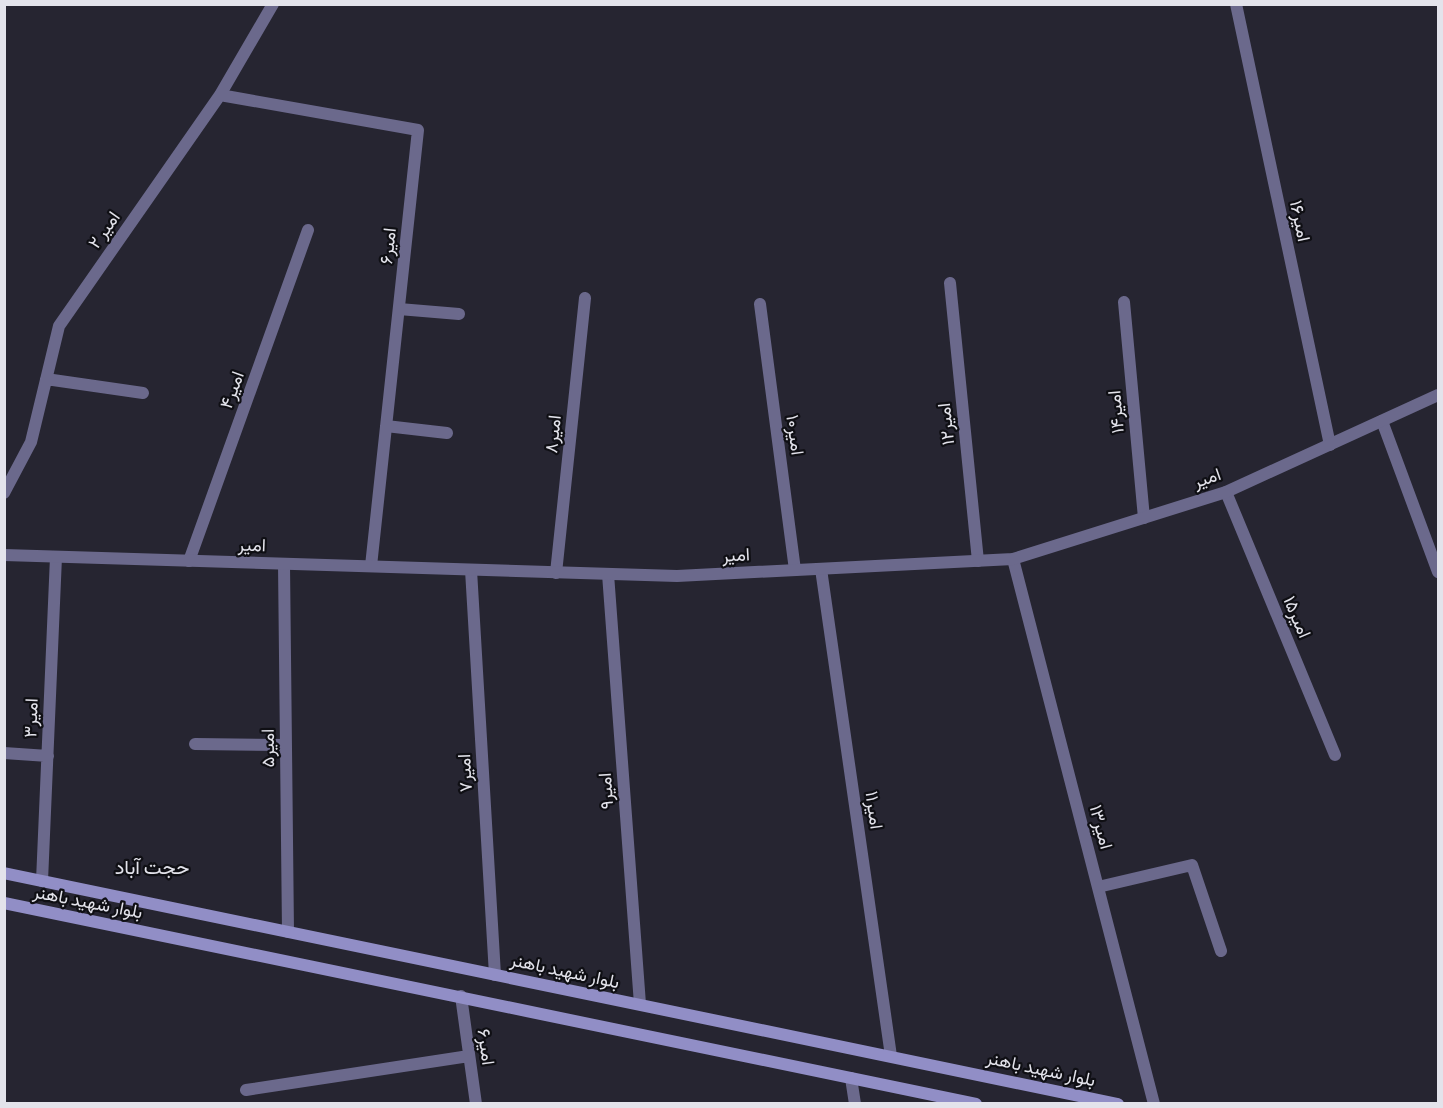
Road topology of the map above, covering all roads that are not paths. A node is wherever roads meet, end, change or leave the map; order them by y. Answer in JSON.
{"nodes":[{"id":1,"x":273,"y":4,"type":"edge"},
{"id":2,"x":1236,"y":4,"type":"edge"},
{"id":3,"x":220,"y":95,"type":"junction"},
{"id":4,"x":308,"y":230,"type":"dead end"},
{"id":5,"x":950,"y":283,"type":"dead end"},
{"id":6,"x":585,"y":298,"type":"dead end"},
{"id":7,"x":1124,"y":302,"type":"dead end"},
{"id":8,"x":760,"y":304,"type":"dead end"},
{"id":9,"x":399,"y":309,"type":"junction"},
{"id":10,"x":459,"y":314,"type":"dead end"},
{"id":11,"x":46,"y":379,"type":"junction"},
{"id":12,"x":143,"y":393,"type":"dead end"},
{"id":13,"x":1438,"y":395,"type":"edge"},
{"id":14,"x":1382,"y":421,"type":"junction"},
{"id":15,"x":386,"y":426,"type":"junction"},
{"id":16,"x":447,"y":433,"type":"dead end"},
{"id":17,"x":1329,"y":445,"type":"junction"},
{"id":18,"x":1226,"y":492,"type":"junction"},
{"id":19,"x":4,"y":494,"type":"edge"},
{"id":20,"x":1144,"y":518,"type":"junction"},
{"id":21,"x":4,"y":555,"type":"edge"},
{"id":22,"x":56,"y":556,"type":"junction"},
{"id":23,"x":1013,"y":559,"type":"junction"},
{"id":24,"x":189,"y":561,"type":"junction"},
{"id":25,"x":978,"y":561,"type":"junction"},
{"id":26,"x":284,"y":564,"type":"junction"},
{"id":27,"x":371,"y":566,"type":"junction"},
{"id":28,"x":821,"y":569,"type":"junction"},
{"id":29,"x":471,"y":570,"type":"junction"},
{"id":30,"x":795,"y":570,"type":"junction"},
{"id":31,"x":1438,"y":572,"type":"edge"},
{"id":32,"x":556,"y":573,"type":"junction"},
{"id":33,"x":608,"y":574,"type":"junction"},
{"id":34,"x":195,"y":744,"type":"dead end"},
{"id":35,"x":286,"y":745,"type":"junction"},
{"id":36,"x":4,"y":753,"type":"edge"},
{"id":37,"x":1335,"y":755,"type":"dead end"},
{"id":38,"x":48,"y":756,"type":"junction"},
{"id":39,"x":4,"y":873,"type":"edge"},
{"id":40,"x":42,"y":881,"type":"junction"},
{"id":41,"x":1098,"y":887,"type":"junction"},
{"id":42,"x":4,"y":903,"type":"edge"},
{"id":43,"x":288,"y":932,"type":"junction"},
{"id":44,"x":1221,"y":951,"type":"dead end"},
{"id":45,"x":495,"y":975,"type":"junction"},
{"id":46,"x":461,"y":996,"type":"junction"},
{"id":47,"x":640,"y":1004,"type":"junction"},
{"id":48,"x":469,"y":1056,"type":"junction"},
{"id":49,"x":891,"y":1056,"type":"junction"},
{"id":50,"x":851,"y":1078,"type":"junction"},
{"id":51,"x":246,"y":1090,"type":"dead end"},
{"id":52,"x":476,"y":1104,"type":"edge"},
{"id":53,"x":855,"y":1104,"type":"edge"},
{"id":54,"x":976,"y":1104,"type":"edge"},
{"id":55,"x":1119,"y":1104,"type":"edge"},
{"id":56,"x":1154,"y":1104,"type":"edge"}],
"edges":[{"from":1,"to":3,"type":"street","name":"امیر ۲"},
{"from":2,"to":17,"type":"street","name":"امیر۱۶"},
{"from":3,"to":9,"type":"street","name":"امیر۶"},
{"from":3,"to":11,"type":"street","name":"امیر ۲"},
{"from":4,"to":24,"type":"street","name":"امیر۴"},
{"from":5,"to":25,"type":"street","name":"امیر۱۲"},
{"from":6,"to":32,"type":"street","name":"امیر۸"},
{"from":7,"to":20,"type":"street","name":"امیر۱۴"},
{"from":8,"to":30,"type":"street","name":"امیر۱۰"},
{"from":9,"to":10,"type":"street"},
{"from":9,"to":15,"type":"street","name":"امیر۶"},
{"from":11,"to":12,"type":"street"},
{"from":11,"to":19,"type":"street","name":"امیر ۲"},
{"from":13,"to":14,"type":"street","name":"امیر"},
{"from":14,"to":17,"type":"street","name":"امیر"},
{"from":14,"to":31,"type":"street"},
{"from":15,"to":16,"type":"street"},
{"from":15,"to":27,"type":"street","name":"امیر۶"},
{"from":17,"to":18,"type":"street","name":"امیر"},
{"from":18,"to":20,"type":"street","name":"امیر"},
{"from":18,"to":37,"type":"street","name":"امیر۱۵"},
{"from":20,"to":23,"type":"street","name":"امیر"},
{"from":21,"to":22,"type":"street","name":"امیر"},
{"from":22,"to":24,"type":"street","name":"امیر"},
{"from":22,"to":38,"type":"street","name":"امیر۳"},
{"from":23,"to":25,"type":"street","name":"امیر"},
{"from":23,"to":41,"type":"street","name":"امیر۱۳"},
{"from":24,"to":26,"type":"street","name":"امیر"},
{"from":25,"to":28,"type":"street","name":"امیر"},
{"from":26,"to":27,"type":"street","name":"امیر"},
{"from":26,"to":35,"type":"street","name":"امیر۵"},
{"from":27,"to":29,"type":"street","name":"امیر"},
{"from":28,"to":30,"type":"street","name":"امیر"},
{"from":28,"to":49,"type":"street","name":"امیر۱۱"},
{"from":29,"to":32,"type":"street","name":"امیر"},
{"from":29,"to":45,"type":"street","name":"امیر۷"},
{"from":30,"to":33,"type":"street","name":"امیر"},
{"from":32,"to":33,"type":"street","name":"امیر"},
{"from":33,"to":47,"type":"street","name":"امیر۹"},
{"from":34,"to":35,"type":"street"},
{"from":35,"to":43,"type":"street","name":"امیر۵"},
{"from":36,"to":38,"type":"street"},
{"from":38,"to":40,"type":"street","name":"امیر۳"},
{"from":39,"to":40,"type":"main road","name":"بلوار شهید باهنر"},
{"from":40,"to":43,"type":"main road","name":"بلوار شهید باهنر"},
{"from":41,"to":44,"type":"street"},
{"from":41,"to":56,"type":"street","name":"امیر۱۳"},
{"from":42,"to":46,"type":"main road","name":"بلوار شهید باهنر"},
{"from":43,"to":45,"type":"main road","name":"بلوار شهید باهنر"},
{"from":45,"to":47,"type":"main road","name":"بلوار شهید باهنر"},
{"from":46,"to":48,"type":"street","name":"امیر۶"},
{"from":46,"to":50,"type":"main road","name":"بلوار شهید باهنر"},
{"from":47,"to":49,"type":"main road","name":"بلوار شهید باهنر"},
{"from":48,"to":51,"type":"street"},
{"from":48,"to":52,"type":"street","name":"امیر۶"},
{"from":49,"to":55,"type":"main road","name":"بلوار شهید باهنر"},
{"from":50,"to":53,"type":"street"},
{"from":50,"to":54,"type":"main road","name":"بلوار شهید باهنر"}]}
